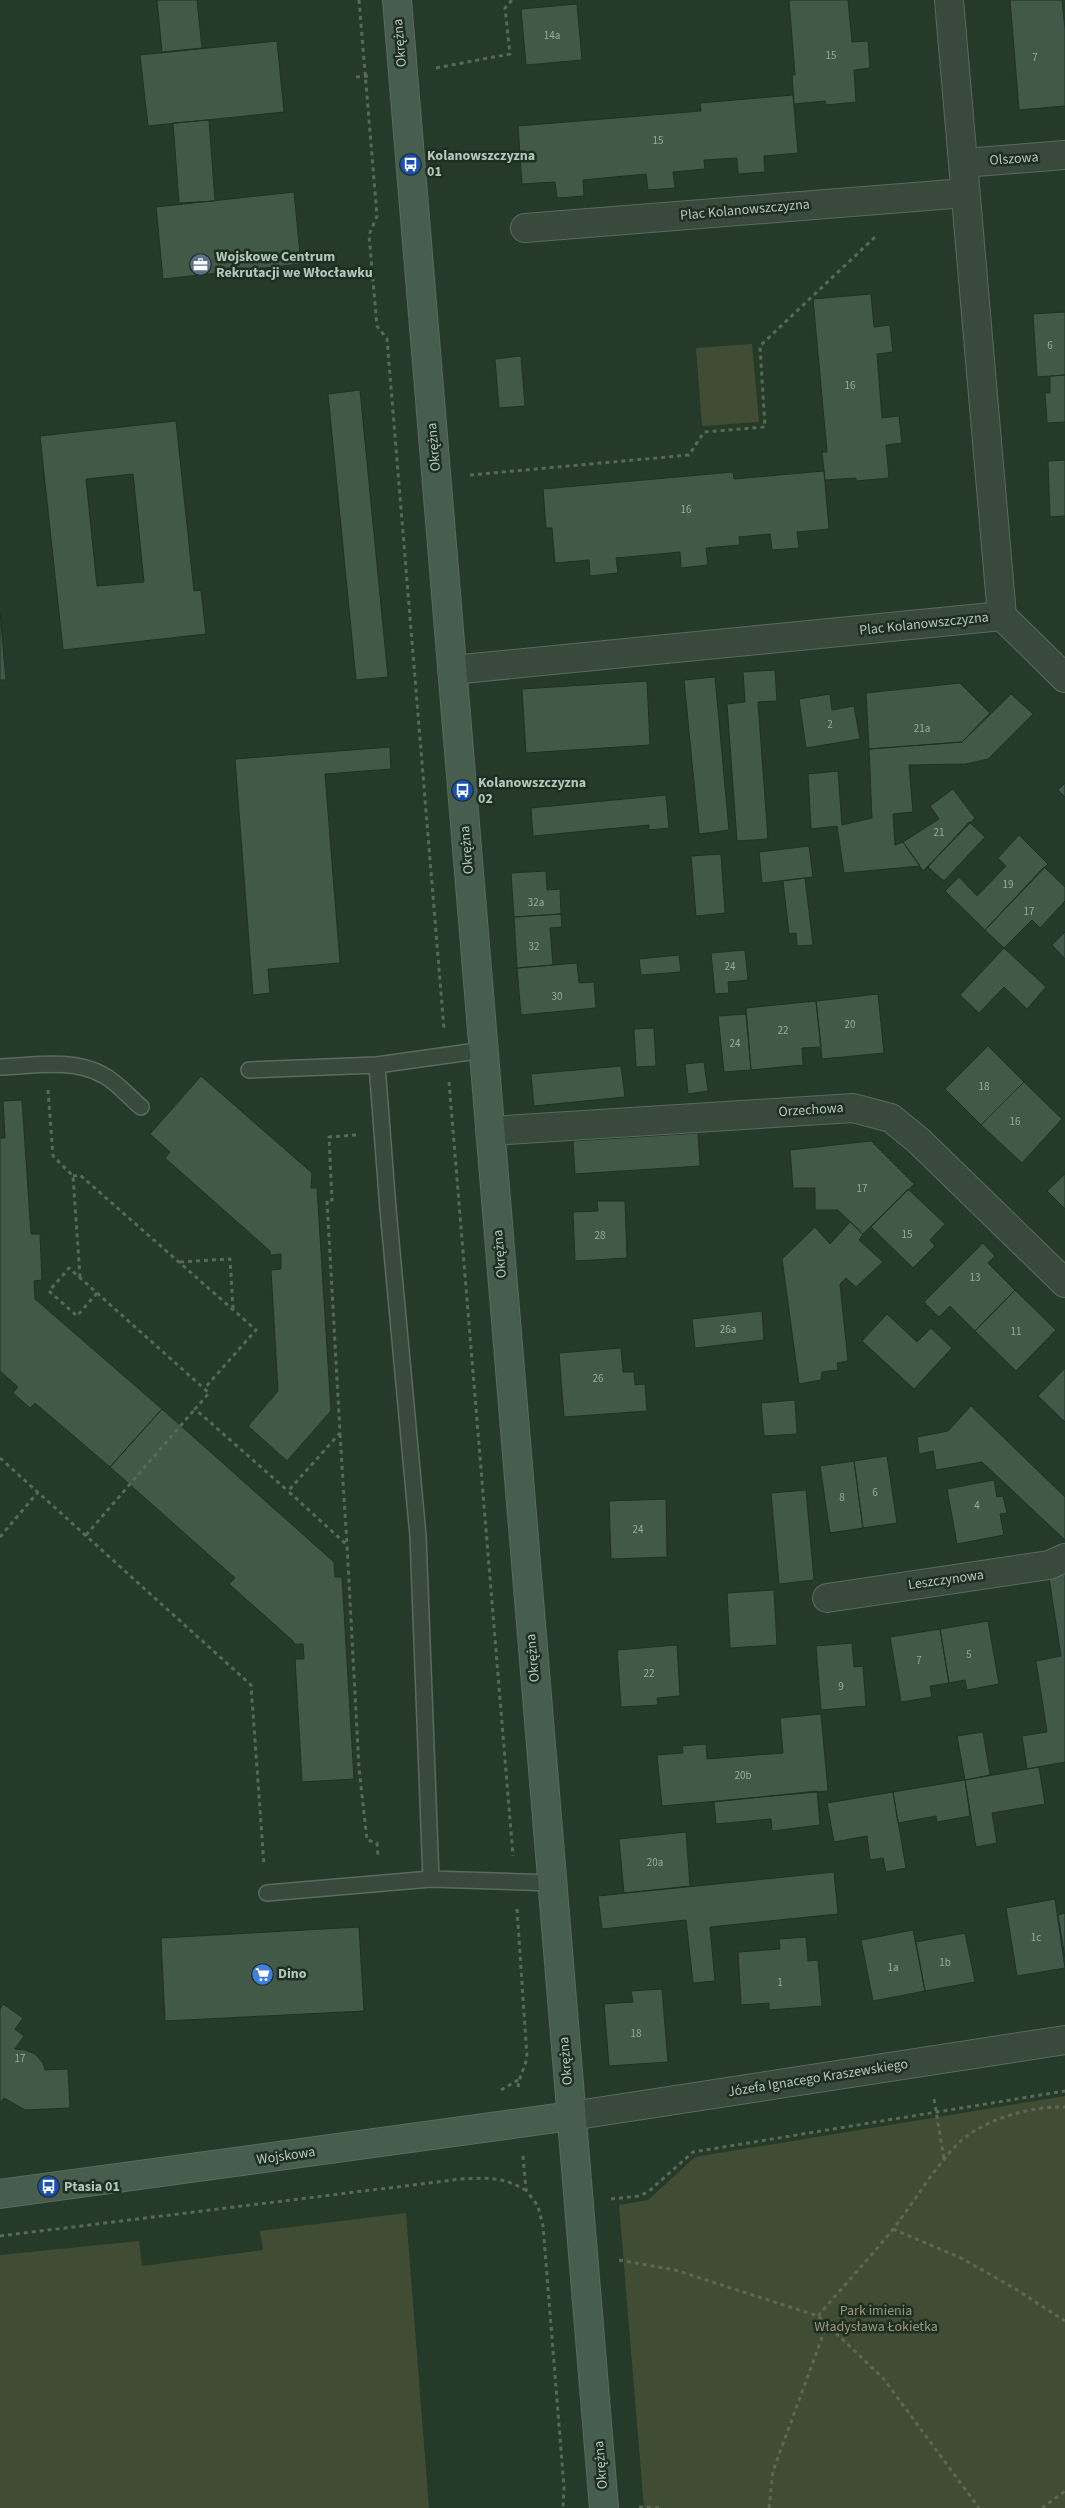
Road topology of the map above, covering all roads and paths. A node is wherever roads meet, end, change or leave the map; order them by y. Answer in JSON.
{"nodes":[{"id":1,"x":359,"y":0,"type":"edge"},
{"id":2,"x":397,"y":0,"type":"edge"},
{"id":3,"x":512,"y":0,"type":"edge"},
{"id":4,"x":949,"y":0,"type":"edge"},
{"id":5,"x":403,"y":74,"type":"junction"},
{"id":6,"x":366,"y":76,"type":"junction"},
{"id":7,"x":356,"y":77,"type":"dead end"},
{"id":8,"x":1065,"y":156,"type":"edge"},
{"id":9,"x":963,"y":163,"type":"junction"},
{"id":10,"x":965,"y":193,"type":"junction"},
{"id":11,"x":525,"y":228,"type":"dead end"},
{"id":12,"x":876,"y":236,"type":"dead end"},
{"id":13,"x":470,"y":475,"type":"dead end"},
{"id":14,"x":1002,"y":616,"type":"junction"},
{"id":15,"x":452,"y":670,"type":"junction"},
{"id":16,"x":1065,"y":678,"type":"edge"},
{"id":17,"x":484,"y":1050,"type":"junction"},
{"id":18,"x":446,"y":1055,"type":"junction"},
{"id":19,"x":377,"y":1065,"type":"junction"},
{"id":20,"x":0,"y":1067,"type":"edge"},
{"id":21,"x":250,"y":1070,"type":"dead end"},
{"id":22,"x":141,"y":1107,"type":"dead end"},
{"id":23,"x":50,"y":1116,"type":"dead end"},
{"id":24,"x":490,"y":1131,"type":"junction"},
{"id":25,"x":382,"y":1133,"type":"junction"},
{"id":26,"x":73,"y":1176,"type":"junction"},
{"id":27,"x":180,"y":1262,"type":"junction"},
{"id":28,"x":80,"y":1278,"type":"junction"},
{"id":29,"x":1065,"y":1283,"type":"edge"},
{"id":30,"x":97,"y":1293,"type":"junction"},
{"id":31,"x":233,"y":1309,"type":"junction"},
{"id":32,"x":204,"y":1389,"type":"junction"},
{"id":33,"x":195,"y":1409,"type":"junction"},
{"id":34,"x":340,"y":1433,"type":"junction"},
{"id":35,"x":0,"y":1458,"type":"edge"},
{"id":36,"x":288,"y":1491,"type":"junction"},
{"id":37,"x":38,"y":1492,"type":"junction"},
{"id":38,"x":86,"y":1535,"type":"junction"},
{"id":39,"x":0,"y":1537,"type":"edge"},
{"id":40,"x":347,"y":1545,"type":"junction"},
{"id":41,"x":1065,"y":1558,"type":"edge"},
{"id":42,"x":826,"y":1598,"type":"dead end"},
{"id":43,"x":386,"y":1855,"type":"dead end"},
{"id":44,"x":431,"y":1880,"type":"junction"},
{"id":45,"x":515,"y":1882,"type":"junction"},
{"id":46,"x":552,"y":1882,"type":"junction"},
{"id":47,"x":266,"y":1893,"type":"joint"},
{"id":48,"x":526,"y":2009,"type":"dead end"},
{"id":49,"x":1065,"y":2040,"type":"edge"},
{"id":50,"x":1065,"y":2091,"type":"edge"},
{"id":51,"x":934,"y":2099,"type":"dead end"},
{"id":52,"x":1065,"y":2107,"type":"edge"},
{"id":53,"x":936,"y":2112,"type":"junction"},
{"id":54,"x":571,"y":2116,"type":"junction"},
{"id":55,"x":944,"y":2160,"type":"junction"},
{"id":56,"x":526,"y":2190,"type":"dead end"},
{"id":57,"x":0,"y":2194,"type":"edge"},
{"id":58,"x":578,"y":2202,"type":"junction"},
{"id":59,"x":893,"y":2228,"type":"junction"},
{"id":60,"x":0,"y":2236,"type":"edge"},
{"id":61,"x":619,"y":2260,"type":"dead end"},
{"id":62,"x":818,"y":2316,"type":"junction"},
{"id":63,"x":1065,"y":2321,"type":"edge"},
{"id":64,"x":827,"y":2324,"type":"junction"},
{"id":65,"x":1065,"y":2491,"type":"edge"},
{"id":66,"x":639,"y":2507,"type":"edge"},
{"id":67,"x":563,"y":2508,"type":"edge"},
{"id":68,"x":604,"y":2508,"type":"edge"},
{"id":69,"x":663,"y":2508,"type":"edge"},
{"id":70,"x":769,"y":2508,"type":"edge"},
{"id":71,"x":979,"y":2508,"type":"edge"},
{"id":72,"x":1042,"y":2508,"type":"edge"}],
"edges":[{"from":1,"to":6,"type":"path"},
{"from":2,"to":5,"type":"street","name":"Okrężna"},
{"from":3,"to":5,"type":"path"},
{"from":4,"to":9,"type":"street","name":"Plac Kolanowszczyzna"},
{"from":5,"to":6,"type":"path"},
{"from":5,"to":15,"type":"street","name":"Okrężna"},
{"from":6,"to":7,"type":"path"},
{"from":6,"to":18,"type":"path"},
{"from":8,"to":9,"type":"street","name":"Olszowa"},
{"from":9,"to":10,"type":"street","name":"Plac Kolanowszczyzna"},
{"from":10,"to":11,"type":"street","name":"Plac Kolanowszczyzna"},
{"from":10,"to":14,"type":"street","name":"Plac Kolanowszczyzna"},
{"from":12,"to":13,"type":"path"},
{"from":14,"to":15,"type":"street","name":"Plac Kolanowszczyzna"},
{"from":14,"to":16,"type":"street"},
{"from":15,"to":17,"type":"street","name":"Okrężna"},
{"from":17,"to":18,"type":"lane"},
{"from":17,"to":24,"type":"street","name":"Okrężna"},
{"from":18,"to":19,"type":"lane"},
{"from":18,"to":45,"type":"path"},
{"from":19,"to":21,"type":"lane"},
{"from":19,"to":25,"type":"lane"},
{"from":20,"to":22,"type":"lane"},
{"from":23,"to":26,"type":"path"},
{"from":24,"to":29,"type":"street","name":"Orzechowa"},
{"from":24,"to":46,"type":"street","name":"Okrężna"},
{"from":25,"to":34,"type":"path"},
{"from":25,"to":44,"type":"lane"},
{"from":26,"to":27,"type":"path"},
{"from":26,"to":28,"type":"path"},
{"from":27,"to":31,"type":"path"},
{"from":27,"to":31,"type":"path"},
{"from":28,"to":30,"type":"path"},
{"from":28,"to":30,"type":"path"},
{"from":30,"to":32,"type":"path"},
{"from":31,"to":32,"type":"path"},
{"from":32,"to":33,"type":"path"},
{"from":33,"to":36,"type":"path"},
{"from":33,"to":38,"type":"path"},
{"from":34,"to":36,"type":"path"},
{"from":34,"to":40,"type":"path"},
{"from":35,"to":37,"type":"path"},
{"from":36,"to":40,"type":"path"},
{"from":37,"to":38,"type":"path"},
{"from":37,"to":39,"type":"path"},
{"from":38,"to":47,"type":"path"},
{"from":40,"to":43,"type":"path"},
{"from":41,"to":42,"type":"street","name":"Leszczynowa"},
{"from":44,"to":45,"type":"lane"},
{"from":44,"to":47,"type":"lane"},
{"from":45,"to":46,"type":"lane"},
{"from":45,"to":48,"type":"path"},
{"from":46,"to":54,"type":"street","name":"Okrężna"},
{"from":49,"to":54,"type":"street","name":"Józefa Ignacego Kraszewskiego"},
{"from":50,"to":53,"type":"path"},
{"from":51,"to":53,"type":"path"},
{"from":52,"to":55,"type":"path"},
{"from":53,"to":55,"type":"path"},
{"from":53,"to":58,"type":"path"},
{"from":54,"to":57,"type":"street","name":"Wojskowa"},
{"from":54,"to":58,"type":"street","name":"Okrężna"},
{"from":55,"to":59,"type":"path"},
{"from":56,"to":60,"type":"path"},
{"from":58,"to":67,"type":"path"},
{"from":58,"to":68,"type":"street","name":"Okrężna"},
{"from":59,"to":62,"type":"path"},
{"from":59,"to":63,"type":"path"},
{"from":61,"to":62,"type":"path"},
{"from":62,"to":64,"type":"path"},
{"from":64,"to":70,"type":"path"},
{"from":64,"to":71,"type":"path"},
{"from":65,"to":72,"type":"path"},
{"from":66,"to":69,"type":"path"}]}
